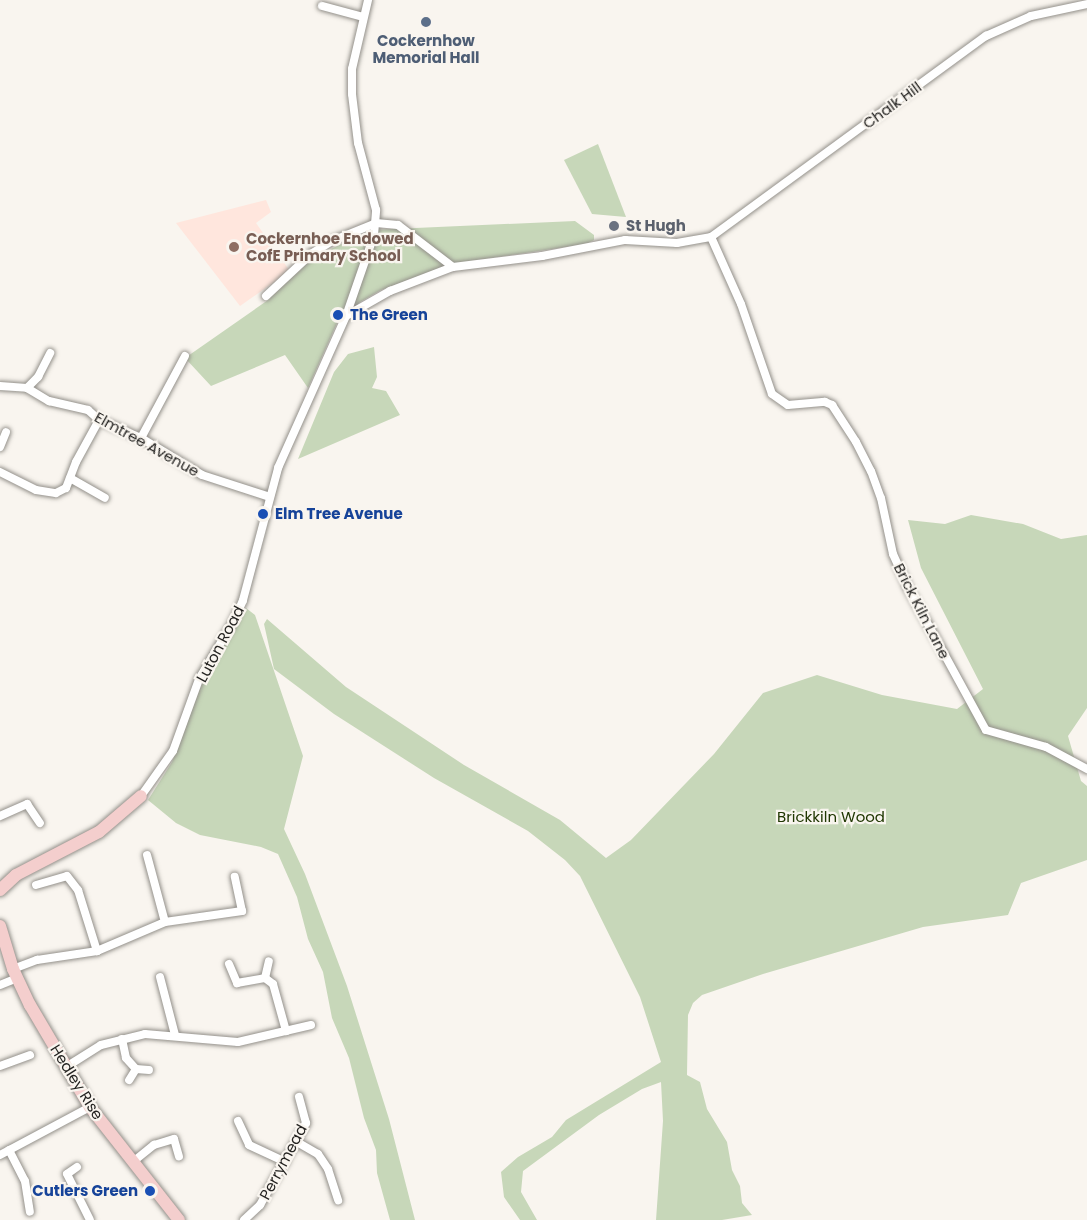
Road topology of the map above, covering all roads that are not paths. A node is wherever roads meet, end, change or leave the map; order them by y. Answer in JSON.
{"nodes":[{"id":1,"x":368,"y":0,"type":"edge"},
{"id":2,"x":1087,"y":4,"type":"edge"},
{"id":3,"x":322,"y":6,"type":"dead end"},
{"id":4,"x":363,"y":17,"type":"junction"},
{"id":5,"x":376,"y":223,"type":"junction"},
{"id":6,"x":711,"y":237,"type":"junction"},
{"id":7,"x":453,"y":267,"type":"junction"},
{"id":8,"x":266,"y":296,"type":"dead end"},
{"id":9,"x":346,"y":316,"type":"junction"},
{"id":10,"x":50,"y":353,"type":"dead end"},
{"id":11,"x":184,"y":356,"type":"dead end"},
{"id":12,"x":0,"y":386,"type":"edge"},
{"id":13,"x":27,"y":388,"type":"junction"},
{"id":14,"x":99,"y":420,"type":"junction"},
{"id":15,"x":6,"y":432,"type":"dead end"},
{"id":16,"x":141,"y":438,"type":"junction"},
{"id":17,"x":0,"y":447,"type":"edge"},
{"id":18,"x":0,"y":472,"type":"edge"},
{"id":19,"x":70,"y":478,"type":"junction"},
{"id":20,"x":270,"y":497,"type":"junction"},
{"id":21,"x":105,"y":498,"type":"dead end"},
{"id":22,"x":1087,"y":769,"type":"edge"},
{"id":23,"x":141,"y":796,"type":"joint"},
{"id":24,"x":0,"y":816,"type":"edge"},
{"id":25,"x":40,"y":823,"type":"dead end"},
{"id":26,"x":147,"y":855,"type":"dead end"},
{"id":27,"x":16,"y":875,"type":"junction"},
{"id":28,"x":0,"y":877,"type":"edge"},
{"id":29,"x":235,"y":877,"type":"dead end"},
{"id":30,"x":36,"y":885,"type":"dead end"},
{"id":31,"x":0,"y":890,"type":"edge"},
{"id":32,"x":165,"y":922,"type":"junction"},
{"id":33,"x":0,"y":928,"type":"edge"},
{"id":34,"x":97,"y":951,"type":"junction"},
{"id":35,"x":269,"y":961,"type":"dead end"},
{"id":36,"x":230,"y":964,"type":"dead end"},
{"id":37,"x":15,"y":973,"type":"junction"},
{"id":38,"x":160,"y":977,"type":"dead end"},
{"id":39,"x":265,"y":978,"type":"junction"},
{"id":40,"x":0,"y":985,"type":"edge"},
{"id":41,"x":311,"y":1025,"type":"dead end"},
{"id":42,"x":286,"y":1031,"type":"junction"},
{"id":43,"x":175,"y":1035,"type":"junction"},
{"id":44,"x":122,"y":1039,"type":"junction"},
{"id":45,"x":30,"y":1055,"type":"dead end"},
{"id":46,"x":0,"y":1066,"type":"edge"},
{"id":47,"x":66,"y":1067,"type":"junction"},
{"id":48,"x":136,"y":1069,"type":"junction"},
{"id":49,"x":149,"y":1070,"type":"dead end"},
{"id":50,"x":129,"y":1080,"type":"dead end"},
{"id":51,"x":299,"y":1097,"type":"dead end"},
{"id":52,"x":90,"y":1107,"type":"junction"},
{"id":53,"x":238,"y":1121,"type":"dead end"},
{"id":54,"x":297,"y":1142,"type":"junction"},
{"id":55,"x":9,"y":1150,"type":"junction"},
{"id":56,"x":0,"y":1155,"type":"edge"},
{"id":57,"x":179,"y":1156,"type":"dead end"},
{"id":58,"x":134,"y":1161,"type":"junction"},
{"id":59,"x":285,"y":1162,"type":"junction"},
{"id":60,"x":77,"y":1167,"type":"dead end"},
{"id":61,"x":338,"y":1200,"type":"dead end"},
{"id":62,"x":30,"y":1212,"type":"dead end"},
{"id":63,"x":90,"y":1220,"type":"edge"},
{"id":64,"x":179,"y":1220,"type":"edge"},
{"id":65,"x":244,"y":1220,"type":"edge"}],
"edges":[{"from":1,"to":4,"type":"street"},
{"from":2,"to":6,"type":"street","name":"Chalk Hill"},
{"from":3,"to":4,"type":"street"},
{"from":4,"to":5,"type":"street"},
{"from":5,"to":7,"type":"street"},
{"from":5,"to":8,"type":"street"},
{"from":5,"to":9,"type":"street","name":"Luton Road"},
{"from":6,"to":7,"type":"street"},
{"from":6,"to":22,"type":"street","name":"Brick Kiln Lane"},
{"from":7,"to":9,"type":"street"},
{"from":9,"to":20,"type":"street","name":"Luton Road"},
{"from":10,"to":13,"type":"street"},
{"from":11,"to":16,"type":"street"},
{"from":12,"to":13,"type":"street"},
{"from":13,"to":14,"type":"street","name":"Elmtree Avenue"},
{"from":14,"to":16,"type":"street","name":"Elmtree Avenue"},
{"from":14,"to":19,"type":"street"},
{"from":15,"to":17,"type":"street"},
{"from":16,"to":20,"type":"street","name":"Elmtree Avenue"},
{"from":18,"to":19,"type":"street"},
{"from":19,"to":21,"type":"street"},
{"from":20,"to":23,"type":"street","name":"Luton Road"},
{"from":23,"to":27,"type":"street"},
{"from":24,"to":25,"type":"street"},
{"from":26,"to":32,"type":"street"},
{"from":27,"to":28,"type":"street"},
{"from":27,"to":31,"type":"street"},
{"from":29,"to":32,"type":"street"},
{"from":30,"to":34,"type":"street"},
{"from":32,"to":34,"type":"street"},
{"from":33,"to":37,"type":"street","name":"Hedley Rise"},
{"from":34,"to":37,"type":"street"},
{"from":35,"to":39,"type":"street"},
{"from":36,"to":39,"type":"street"},
{"from":37,"to":40,"type":"street"},
{"from":37,"to":47,"type":"street","name":"Hedley Rise"},
{"from":38,"to":43,"type":"street"},
{"from":39,"to":42,"type":"street"},
{"from":41,"to":42,"type":"street"},
{"from":42,"to":43,"type":"street"},
{"from":43,"to":44,"type":"street"},
{"from":44,"to":47,"type":"street"},
{"from":44,"to":48,"type":"street"},
{"from":45,"to":46,"type":"street"},
{"from":47,"to":52,"type":"street","name":"Hedley Rise"},
{"from":48,"to":49,"type":"street"},
{"from":48,"to":50,"type":"street"},
{"from":51,"to":54,"type":"street","name":"Perrymead"},
{"from":52,"to":55,"type":"street"},
{"from":52,"to":58,"type":"street","name":"Hedley Rise"},
{"from":53,"to":59,"type":"street"},
{"from":54,"to":59,"type":"street","name":"Perrymead"},
{"from":54,"to":61,"type":"street"},
{"from":55,"to":56,"type":"street"},
{"from":55,"to":62,"type":"street"},
{"from":57,"to":58,"type":"street"},
{"from":58,"to":64,"type":"street","name":"Hedley Rise"},
{"from":59,"to":65,"type":"street","name":"Perrymead"},
{"from":60,"to":63,"type":"street"}]}
